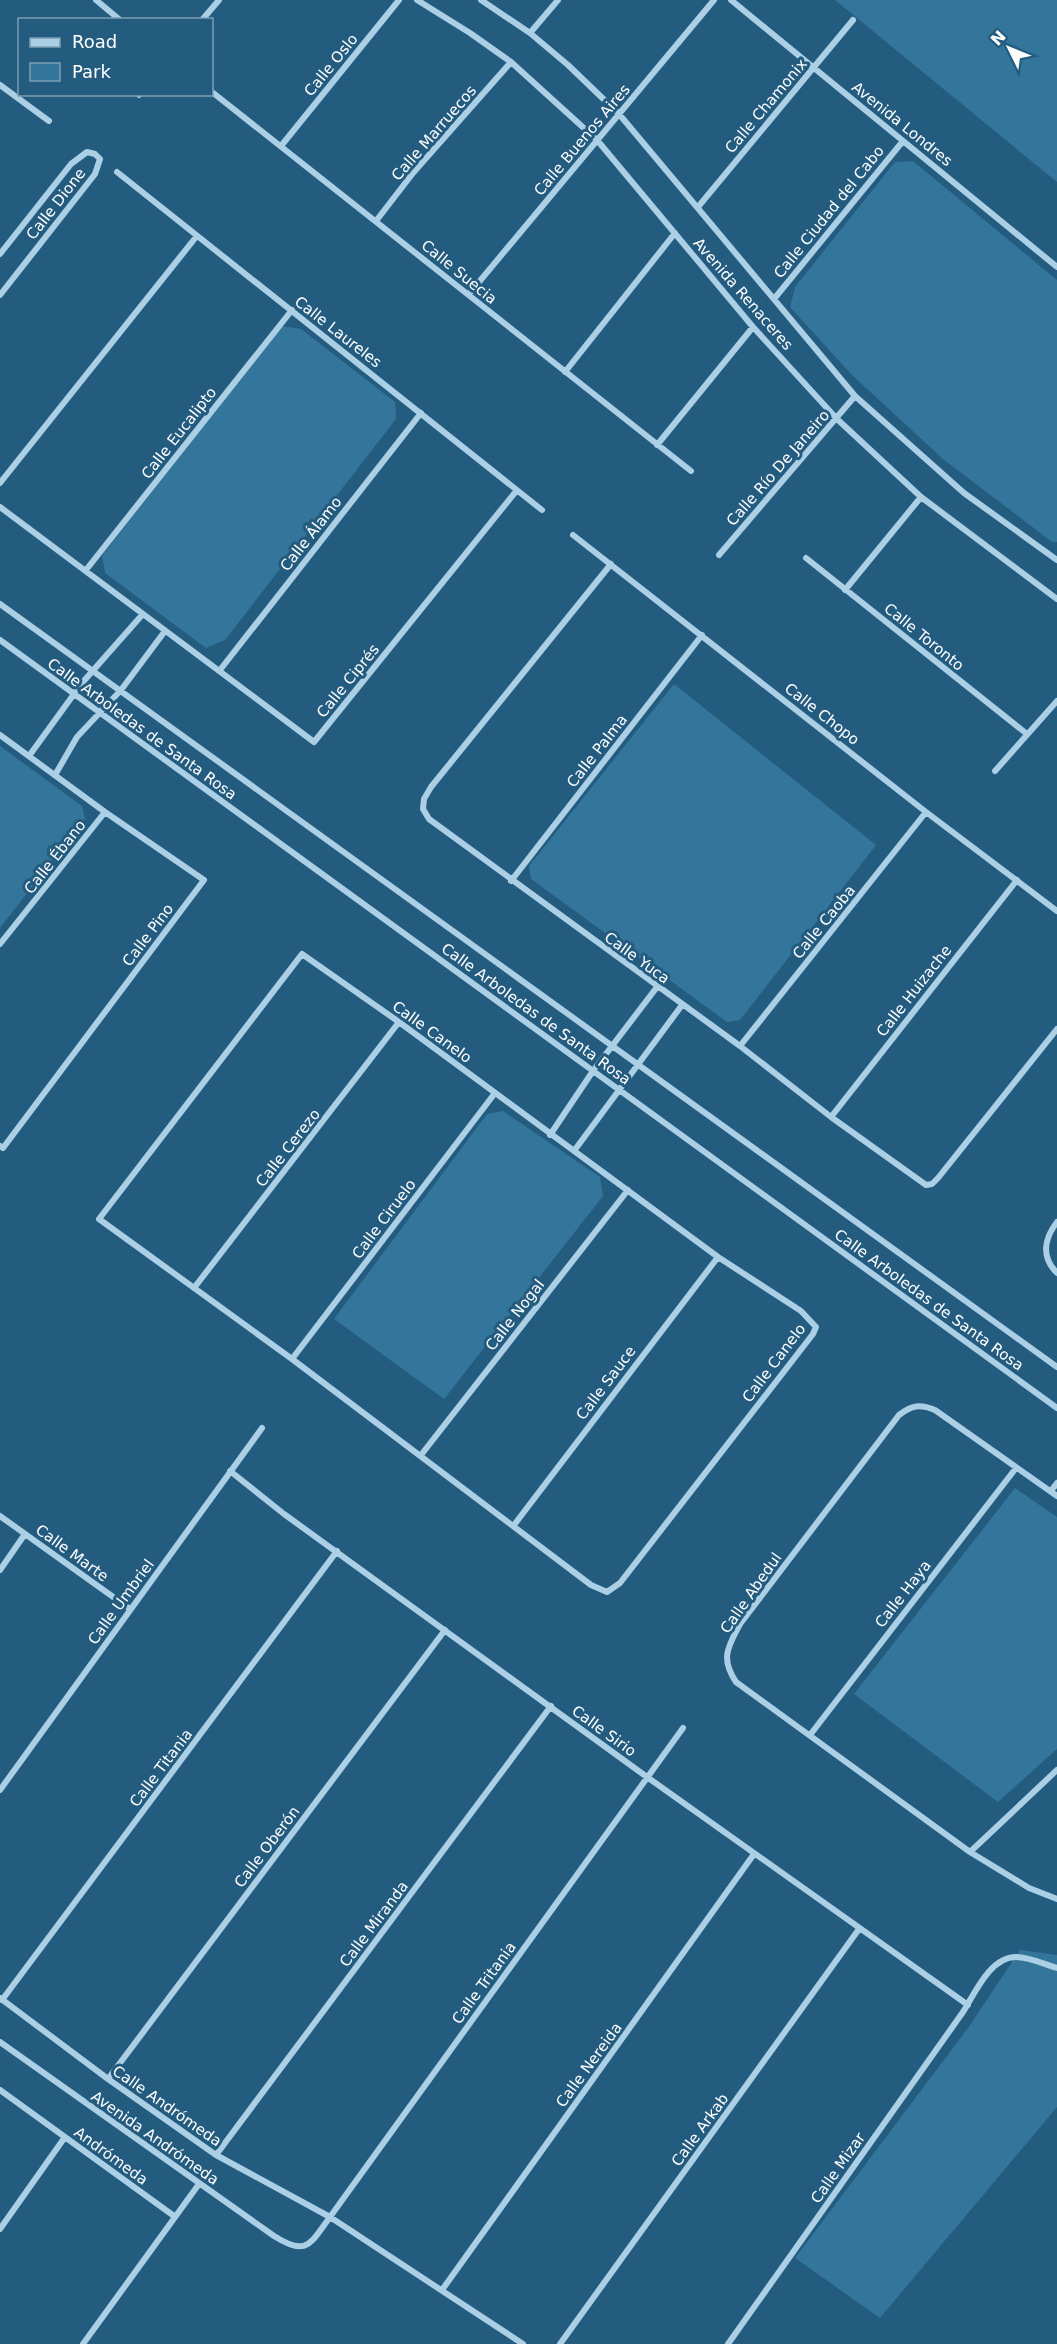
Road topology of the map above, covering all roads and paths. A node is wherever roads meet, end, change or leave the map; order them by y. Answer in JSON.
{"nodes":[{"id":1,"x":96,"y":0,"type":"edge"},
{"id":2,"x":219,"y":0,"type":"edge"},
{"id":3,"x":399,"y":0,"type":"edge"},
{"id":4,"x":417,"y":0,"type":"edge"},
{"id":5,"x":480,"y":0,"type":"edge"},
{"id":6,"x":558,"y":0,"type":"edge"},
{"id":7,"x":714,"y":0,"type":"edge"},
{"id":8,"x":731,"y":0,"type":"edge"},
{"id":9,"x":118,"y":18,"type":"edge"},
{"id":10,"x":204,"y":18,"type":"edge"},
{"id":11,"x":853,"y":20,"type":"dead end"},
{"id":12,"x":530,"y":33,"type":"junction"},
{"id":13,"x":511,"y":62,"type":"junction"},
{"id":14,"x":814,"y":67,"type":"junction"},
{"id":15,"x":0,"y":85,"type":"edge"},
{"id":16,"x":213,"y":93,"type":"edge"},
{"id":17,"x":619,"y":114,"type":"junction"},
{"id":18,"x":49,"y":121,"type":"dead end"},
{"id":19,"x":597,"y":140,"type":"junction"},
{"id":20,"x":903,"y":141,"type":"junction"},
{"id":21,"x":281,"y":146,"type":"junction"},
{"id":22,"x":117,"y":172,"type":"dead end"},
{"id":23,"x":698,"y":207,"type":"junction"},
{"id":24,"x":376,"y":221,"type":"junction"},
{"id":25,"x":675,"y":233,"type":"junction"},
{"id":26,"x":196,"y":237,"type":"junction"},
{"id":27,"x":0,"y":254,"type":"edge"},
{"id":28,"x":1057,"y":267,"type":"edge"},
{"id":29,"x":469,"y":294,"type":"junction"},
{"id":30,"x":0,"y":296,"type":"edge"},
{"id":31,"x":774,"y":299,"type":"junction"},
{"id":32,"x":292,"y":310,"type":"junction"},
{"id":33,"x":753,"y":327,"type":"junction"},
{"id":34,"x":565,"y":372,"type":"junction"},
{"id":35,"x":855,"y":396,"type":"junction"},
{"id":36,"x":421,"y":413,"type":"junction"},
{"id":37,"x":837,"y":419,"type":"junction"},
{"id":38,"x":657,"y":445,"type":"junction"},
{"id":39,"x":691,"y":471,"type":"dead end"},
{"id":40,"x":0,"y":483,"type":"edge"},
{"id":41,"x":517,"y":490,"type":"junction"},
{"id":42,"x":921,"y":497,"type":"junction"},
{"id":43,"x":0,"y":507,"type":"edge"},
{"id":44,"x":543,"y":510,"type":"dead end"},
{"id":45,"x":573,"y":535,"type":"dead end"},
{"id":46,"x":718,"y":555,"type":"dead end"},
{"id":47,"x":806,"y":558,"type":"dead end"},
{"id":48,"x":1057,"y":560,"type":"edge"},
{"id":49,"x":611,"y":564,"type":"junction"},
{"id":50,"x":86,"y":570,"type":"junction"},
{"id":51,"x":845,"y":590,"type":"junction"},
{"id":52,"x":1057,"y":598,"type":"edge"},
{"id":53,"x":0,"y":604,"type":"edge"},
{"id":54,"x":142,"y":615,"type":"junction"},
{"id":55,"x":165,"y":631,"type":"junction"},
{"id":56,"x":702,"y":635,"type":"junction"},
{"id":57,"x":0,"y":640,"type":"edge"},
{"id":58,"x":93,"y":670,"type":"junction"},
{"id":59,"x":220,"y":670,"type":"junction"},
{"id":60,"x":122,"y":690,"type":"junction"},
{"id":61,"x":74,"y":694,"type":"junction"},
{"id":62,"x":1057,"y":701,"type":"edge"},
{"id":63,"x":100,"y":714,"type":"junction"},
{"id":64,"x":1027,"y":734,"type":"junction"},
{"id":65,"x":0,"y":735,"type":"edge"},
{"id":66,"x":29,"y":756,"type":"junction"},
{"id":67,"x":995,"y":771,"type":"dead end"},
{"id":68,"x":55,"y":775,"type":"junction"},
{"id":69,"x":105,"y":812,"type":"junction"},
{"id":70,"x":926,"y":812,"type":"junction"},
{"id":71,"x":1017,"y":880,"type":"junction"},
{"id":72,"x":511,"y":881,"type":"junction"},
{"id":73,"x":1057,"y":911,"type":"edge"},
{"id":74,"x":0,"y":944,"type":"edge"},
{"id":75,"x":657,"y":987,"type":"junction"},
{"id":76,"x":682,"y":1005,"type":"junction"},
{"id":77,"x":399,"y":1022,"type":"junction"},
{"id":78,"x":1057,"y":1029,"type":"edge"},
{"id":79,"x":612,"y":1046,"type":"junction"},
{"id":80,"x":740,"y":1046,"type":"junction"},
{"id":81,"x":638,"y":1065,"type":"junction"},
{"id":82,"x":593,"y":1071,"type":"junction"},
{"id":83,"x":619,"y":1090,"type":"junction"},
{"id":84,"x":495,"y":1093,"type":"junction"},
{"id":85,"x":831,"y":1117,"type":"junction"},
{"id":86,"x":550,"y":1134,"type":"junction"},
{"id":87,"x":0,"y":1146,"type":"edge"},
{"id":88,"x":574,"y":1151,"type":"junction"},
{"id":89,"x":628,"y":1190,"type":"junction"},
{"id":90,"x":1057,"y":1222,"type":"edge"},
{"id":91,"x":718,"y":1257,"type":"junction"},
{"id":92,"x":1057,"y":1273,"type":"edge"},
{"id":93,"x":194,"y":1288,"type":"junction"},
{"id":94,"x":292,"y":1359,"type":"junction"},
{"id":95,"x":1057,"y":1367,"type":"edge"},
{"id":96,"x":1057,"y":1408,"type":"edge"},
{"id":97,"x":262,"y":1428,"type":"dead end"},
{"id":98,"x":421,"y":1455,"type":"junction"},
{"id":99,"x":1016,"y":1468,"type":"junction"},
{"id":100,"x":230,"y":1471,"type":"junction"},
{"id":101,"x":1057,"y":1483,"type":"edge"},
{"id":102,"x":1051,"y":1491,"type":"junction"},
{"id":103,"x":1057,"y":1496,"type":"edge"},
{"id":104,"x":0,"y":1516,"type":"edge"},
{"id":105,"x":514,"y":1525,"type":"junction"},
{"id":106,"x":25,"y":1534,"type":"junction"},
{"id":107,"x":337,"y":1551,"type":"junction"},
{"id":108,"x":0,"y":1570,"type":"edge"},
{"id":109,"x":130,"y":1610,"type":"junction"},
{"id":110,"x":445,"y":1630,"type":"junction"},
{"id":111,"x":551,"y":1706,"type":"junction"},
{"id":112,"x":683,"y":1728,"type":"dead end"},
{"id":113,"x":810,"y":1735,"type":"junction"},
{"id":114,"x":1057,"y":1770,"type":"edge"},
{"id":115,"x":647,"y":1777,"type":"junction"},
{"id":116,"x":0,"y":1790,"type":"edge"},
{"id":117,"x":970,"y":1852,"type":"junction"},
{"id":118,"x":754,"y":1854,"type":"junction"},
{"id":119,"x":1057,"y":1899,"type":"edge"},
{"id":120,"x":859,"y":1929,"type":"junction"},
{"id":121,"x":1057,"y":1968,"type":"edge"},
{"id":122,"x":1,"y":1999,"type":"edge"},
{"id":123,"x":968,"y":2005,"type":"junction"},
{"id":124,"x":0,"y":2043,"type":"edge"},
{"id":125,"x":108,"y":2079,"type":"junction"},
{"id":126,"x":0,"y":2090,"type":"edge"},
{"id":127,"x":65,"y":2137,"type":"junction"},
{"id":128,"x":216,"y":2155,"type":"junction"},
{"id":129,"x":199,"y":2184,"type":"junction"},
{"id":130,"x":174,"y":2216,"type":"junction"},
{"id":131,"x":330,"y":2217,"type":"junction"},
{"id":132,"x":0,"y":2229,"type":"edge"},
{"id":133,"x":300,"y":2247,"type":"joint"},
{"id":134,"x":442,"y":2290,"type":"junction"},
{"id":135,"x":83,"y":2344,"type":"edge"},
{"id":136,"x":523,"y":2344,"type":"edge"},
{"id":137,"x":560,"y":2344,"type":"edge"},
{"id":138,"x":728,"y":2344,"type":"edge"}],
"edges":[{"from":1,"to":9,"type":"street"},
{"from":2,"to":10,"type":"street"},
{"from":3,"to":21,"type":"street","name":"Calle Oslo"},
{"from":4,"to":13,"type":"street","name":"Avenida Renaceres"},
{"from":5,"to":12,"type":"street","name":"Avenida Renaceres"},
{"from":6,"to":12,"type":"street"},
{"from":7,"to":17,"type":"street","name":"Calle Buenos Aires"},
{"from":8,"to":14,"type":"street","name":"Avenida Londres"},
{"from":11,"to":14,"type":"street","name":"Calle Chamonix"},
{"from":12,"to":17,"type":"street","name":"Avenida Renaceres"},
{"from":13,"to":19,"type":"street","name":"Avenida Renaceres"},
{"from":13,"to":24,"type":"street","name":"Calle Marruecos"},
{"from":14,"to":20,"type":"street","name":"Avenida Londres"},
{"from":14,"to":23,"type":"street","name":"Calle Chamonix"},
{"from":15,"to":18,"type":"street"},
{"from":16,"to":21,"type":"street","name":"Calle Suecia"},
{"from":17,"to":19,"type":"street","name":"Calle Buenos Aires"},
{"from":17,"to":23,"type":"street","name":"Avenida Renaceres"},
{"from":19,"to":25,"type":"street","name":"Avenida Renaceres"},
{"from":19,"to":29,"type":"street","name":"Calle Buenos Aires"},
{"from":20,"to":28,"type":"street","name":"Avenida Londres"},
{"from":20,"to":31,"type":"street","name":"Calle Ciudad del Cabo"},
{"from":21,"to":24,"type":"street","name":"Calle Suecia"},
{"from":22,"to":26,"type":"street","name":"Calle Laureles"},
{"from":23,"to":31,"type":"street","name":"Avenida Renaceres"},
{"from":24,"to":29,"type":"street","name":"Calle Suecia"},
{"from":25,"to":33,"type":"street","name":"Avenida Renaceres"},
{"from":25,"to":34,"type":"street"},
{"from":26,"to":32,"type":"street","name":"Calle Laureles"},
{"from":26,"to":40,"type":"street"},
{"from":27,"to":30,"type":"street","name":"Calle Dione"},
{"from":29,"to":34,"type":"street","name":"Calle Suecia"},
{"from":31,"to":35,"type":"street","name":"Avenida Renaceres"},
{"from":32,"to":36,"type":"street","name":"Calle Laureles"},
{"from":32,"to":50,"type":"street","name":"Calle Eucalipto"},
{"from":33,"to":37,"type":"street","name":"Avenida Renaceres"},
{"from":33,"to":38,"type":"street"},
{"from":34,"to":38,"type":"street","name":"Calle Suecia"},
{"from":35,"to":37,"type":"street","name":"Calle Río De Janeiro"},
{"from":35,"to":48,"type":"street","name":"Avenida Renaceres"},
{"from":36,"to":41,"type":"street","name":"Calle Laureles"},
{"from":36,"to":59,"type":"street","name":"Calle Álamo"},
{"from":37,"to":42,"type":"street","name":"Avenida Renaceres"},
{"from":37,"to":46,"type":"street","name":"Calle Río De Janeiro"},
{"from":38,"to":39,"type":"street","name":"Calle Suecia"},
{"from":41,"to":44,"type":"street","name":"Calle Laureles"},
{"from":41,"to":59,"type":"street","name":"Calle Ciprés"},
{"from":42,"to":51,"type":"street"},
{"from":42,"to":52,"type":"street","name":"Avenida Renaceres"},
{"from":43,"to":50,"type":"street","name":"Calle Ciprés"},
{"from":45,"to":49,"type":"street","name":"Calle Chopo"},
{"from":47,"to":51,"type":"street","name":"Calle Toronto"},
{"from":49,"to":56,"type":"street","name":"Calle Chopo"},
{"from":49,"to":72,"type":"street","name":"Calle Yuca"},
{"from":50,"to":54,"type":"street","name":"Calle Ciprés"},
{"from":51,"to":64,"type":"street","name":"Calle Toronto"},
{"from":53,"to":58,"type":"street","name":"Calle Arboledas de Santa Rosa"},
{"from":54,"to":55,"type":"street","name":"Calle Ciprés"},
{"from":54,"to":58,"type":"street"},
{"from":55,"to":59,"type":"street","name":"Calle Ciprés"},
{"from":55,"to":60,"type":"street"},
{"from":56,"to":70,"type":"street","name":"Calle Chopo"},
{"from":56,"to":72,"type":"street","name":"Calle Palma"},
{"from":57,"to":61,"type":"street","name":"Calle Arboledas de Santa Rosa"},
{"from":58,"to":60,"type":"street","name":"Calle Arboledas de Santa Rosa"},
{"from":58,"to":61,"type":"street"},
{"from":60,"to":63,"type":"street"},
{"from":60,"to":79,"type":"street","name":"Calle Arboledas de Santa Rosa"},
{"from":61,"to":63,"type":"street","name":"Calle Arboledas de Santa Rosa"},
{"from":61,"to":66,"type":"street"},
{"from":62,"to":64,"type":"street"},
{"from":63,"to":68,"type":"street"},
{"from":63,"to":82,"type":"street","name":"Calle Arboledas de Santa Rosa"},
{"from":64,"to":67,"type":"street"},
{"from":65,"to":66,"type":"street","name":"Calle Pino"},
{"from":66,"to":68,"type":"street","name":"Calle Pino"},
{"from":68,"to":69,"type":"street","name":"Calle Pino"},
{"from":69,"to":74,"type":"street","name":"Calle Ébano"},
{"from":69,"to":87,"type":"street","name":"Calle Pino"},
{"from":70,"to":71,"type":"street","name":"Calle Chopo"},
{"from":70,"to":80,"type":"street","name":"Calle Caoba"},
{"from":71,"to":73,"type":"street","name":"Calle Chopo"},
{"from":71,"to":85,"type":"street","name":"Calle Huizache"},
{"from":72,"to":75,"type":"street","name":"Calle Yuca"},
{"from":75,"to":76,"type":"street","name":"Calle Yuca"},
{"from":75,"to":79,"type":"street"},
{"from":76,"to":80,"type":"street","name":"Calle Yuca"},
{"from":76,"to":81,"type":"street"},
{"from":77,"to":84,"type":"street","name":"Calle Canelo"},
{"from":77,"to":93,"type":"street","name":"Calle Cerezo"},
{"from":77,"to":93,"type":"street","name":"Calle Canelo"},
{"from":78,"to":85,"type":"street","name":"Calle Yuca"},
{"from":79,"to":81,"type":"street","name":"Calle Arboledas de Santa Rosa"},
{"from":79,"to":82,"type":"street"},
{"from":80,"to":85,"type":"street","name":"Calle Yuca"},
{"from":81,"to":83,"type":"street"},
{"from":81,"to":95,"type":"street","name":"Calle Arboledas de Santa Rosa"},
{"from":82,"to":83,"type":"street","name":"Calle Arboledas de Santa Rosa"},
{"from":82,"to":86,"type":"street"},
{"from":83,"to":88,"type":"street"},
{"from":83,"to":96,"type":"street","name":"Calle Arboledas de Santa Rosa"},
{"from":84,"to":86,"type":"street","name":"Calle Canelo"},
{"from":84,"to":94,"type":"street","name":"Calle Ciruelo"},
{"from":86,"to":88,"type":"street","name":"Calle Canelo"},
{"from":88,"to":89,"type":"street","name":"Calle Canelo"},
{"from":89,"to":91,"type":"street","name":"Calle Canelo"},
{"from":89,"to":98,"type":"street","name":"Calle Nogal"},
{"from":90,"to":92,"type":"street"},
{"from":91,"to":105,"type":"street","name":"Calle Sauce"},
{"from":91,"to":105,"type":"street","name":"Calle Canelo"},
{"from":93,"to":94,"type":"street","name":"Calle Canelo"},
{"from":94,"to":98,"type":"street","name":"Calle Canelo"},
{"from":97,"to":100,"type":"street","name":"Calle Umbriel"},
{"from":98,"to":105,"type":"street","name":"Calle Canelo"},
{"from":99,"to":102,"type":"street","name":"Calle Abedul"},
{"from":99,"to":113,"type":"street","name":"Calle Haya"},
{"from":99,"to":113,"type":"street","name":"Calle Abedul"},
{"from":100,"to":107,"type":"street","name":"Calle Sirio"},
{"from":100,"to":109,"type":"street","name":"Calle Umbriel"},
{"from":101,"to":102,"type":"street"},
{"from":102,"to":103,"type":"street","name":"Calle Abedul"},
{"from":104,"to":106,"type":"street","name":"Calle Marte"},
{"from":106,"to":108,"type":"street"},
{"from":106,"to":109,"type":"street","name":"Calle Marte"},
{"from":107,"to":110,"type":"street","name":"Calle Sirio"},
{"from":107,"to":122,"type":"street","name":"Calle Titania"},
{"from":109,"to":116,"type":"street","name":"Calle Umbriel"},
{"from":110,"to":111,"type":"street","name":"Calle Sirio"},
{"from":110,"to":125,"type":"street","name":"Calle Oberón"},
{"from":111,"to":115,"type":"street","name":"Calle Sirio"},
{"from":111,"to":128,"type":"street","name":"Calle Miranda"},
{"from":112,"to":115,"type":"street","name":"Calle Tritania"},
{"from":113,"to":117,"type":"street","name":"Calle Abedul"},
{"from":114,"to":117,"type":"street"},
{"from":115,"to":118,"type":"street","name":"Calle Sirio"},
{"from":115,"to":131,"type":"street","name":"Calle Tritania"},
{"from":117,"to":119,"type":"street","name":"Calle Abedul"},
{"from":118,"to":120,"type":"street","name":"Calle Sirio"},
{"from":118,"to":134,"type":"street","name":"Calle Nereida"},
{"from":120,"to":123,"type":"street","name":"Calle Sirio"},
{"from":120,"to":137,"type":"street","name":"Calle Arkab"},
{"from":121,"to":123,"type":"street","name":"Calle Mizar"},
{"from":122,"to":125,"type":"street","name":"Calle Andrómeda"},
{"from":123,"to":138,"type":"street","name":"Calle Mizar"},
{"from":124,"to":129,"type":"street","name":"Avenida Andrómeda"},
{"from":125,"to":128,"type":"street","name":"Calle Andrómeda"},
{"from":126,"to":127,"type":"street","name":"Andrómeda"},
{"from":127,"to":130,"type":"street","name":"Andrómeda"},
{"from":127,"to":132,"type":"street"},
{"from":128,"to":131,"type":"street","name":"Calle Andrómeda"},
{"from":129,"to":130,"type":"street"},
{"from":129,"to":133,"type":"street","name":"Avenida Andrómeda"},
{"from":130,"to":135,"type":"street"},
{"from":131,"to":133,"type":"street","name":"Calle Tritania"},
{"from":131,"to":134,"type":"street","name":"Calle Andrómeda"},
{"from":134,"to":136,"type":"street","name":"Calle Andrómeda"}]}
